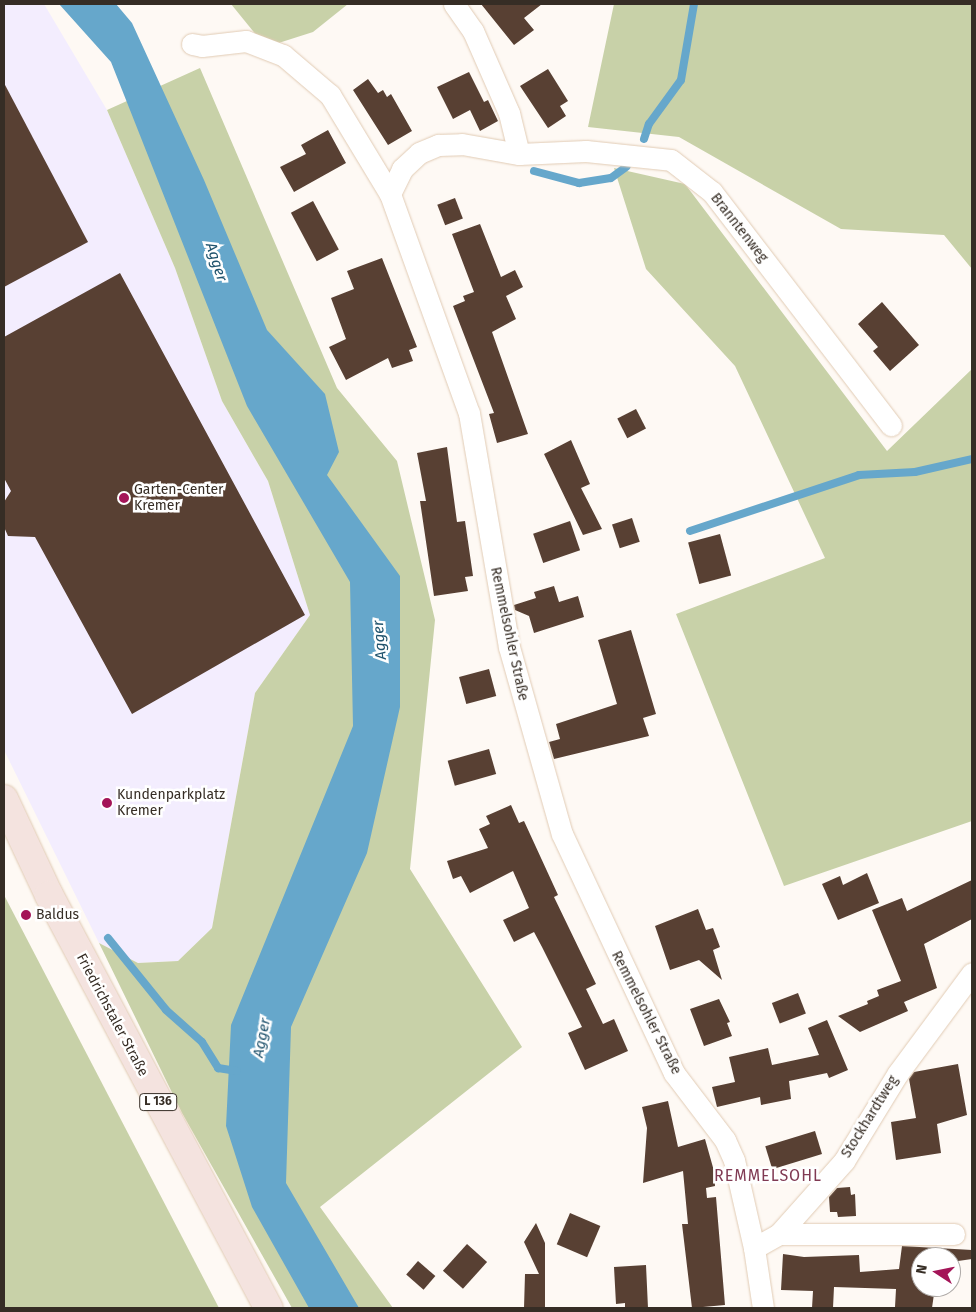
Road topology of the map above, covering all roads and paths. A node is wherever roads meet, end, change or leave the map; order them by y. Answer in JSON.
{"nodes":[{"id":1,"x":454,"y":4,"type":"edge"},
{"id":2,"x":192,"y":44,"type":"dead end"},
{"id":3,"x":519,"y":154,"type":"junction"},
{"id":4,"x":390,"y":194,"type":"junction"},
{"id":5,"x":891,"y":425,"type":"dead end"},
{"id":6,"x":4,"y":799,"type":"edge"},
{"id":7,"x":972,"y":973,"type":"edge"},
{"id":8,"x":779,"y":1234,"type":"junction"},
{"id":9,"x":954,"y":1234,"type":"dead end"},
{"id":10,"x":754,"y":1248,"type":"junction"},
{"id":11,"x":269,"y":1308,"type":"edge"},
{"id":12,"x":762,"y":1308,"type":"edge"}],
"edges":[{"from":1,"to":3,"type":"street"},
{"from":2,"to":4,"type":"street","name":"Remmelsohler Straße"},
{"from":3,"to":4,"type":"street","name":"Branntenweg"},
{"from":3,"to":5,"type":"street","name":"Branntenweg"},
{"from":4,"to":10,"type":"street","name":"Remmelsohler Straße"},
{"from":6,"to":11,"type":"main road","name":"Friedrichstaler Straße","number":"L 136"},
{"from":7,"to":8,"type":"street","name":"Stockhardtweg"},
{"from":8,"to":9,"type":"street"},
{"from":8,"to":10,"type":"street","name":"Stockhardtweg"},
{"from":10,"to":12,"type":"street","name":"Remmelsohler Straße"}]}
